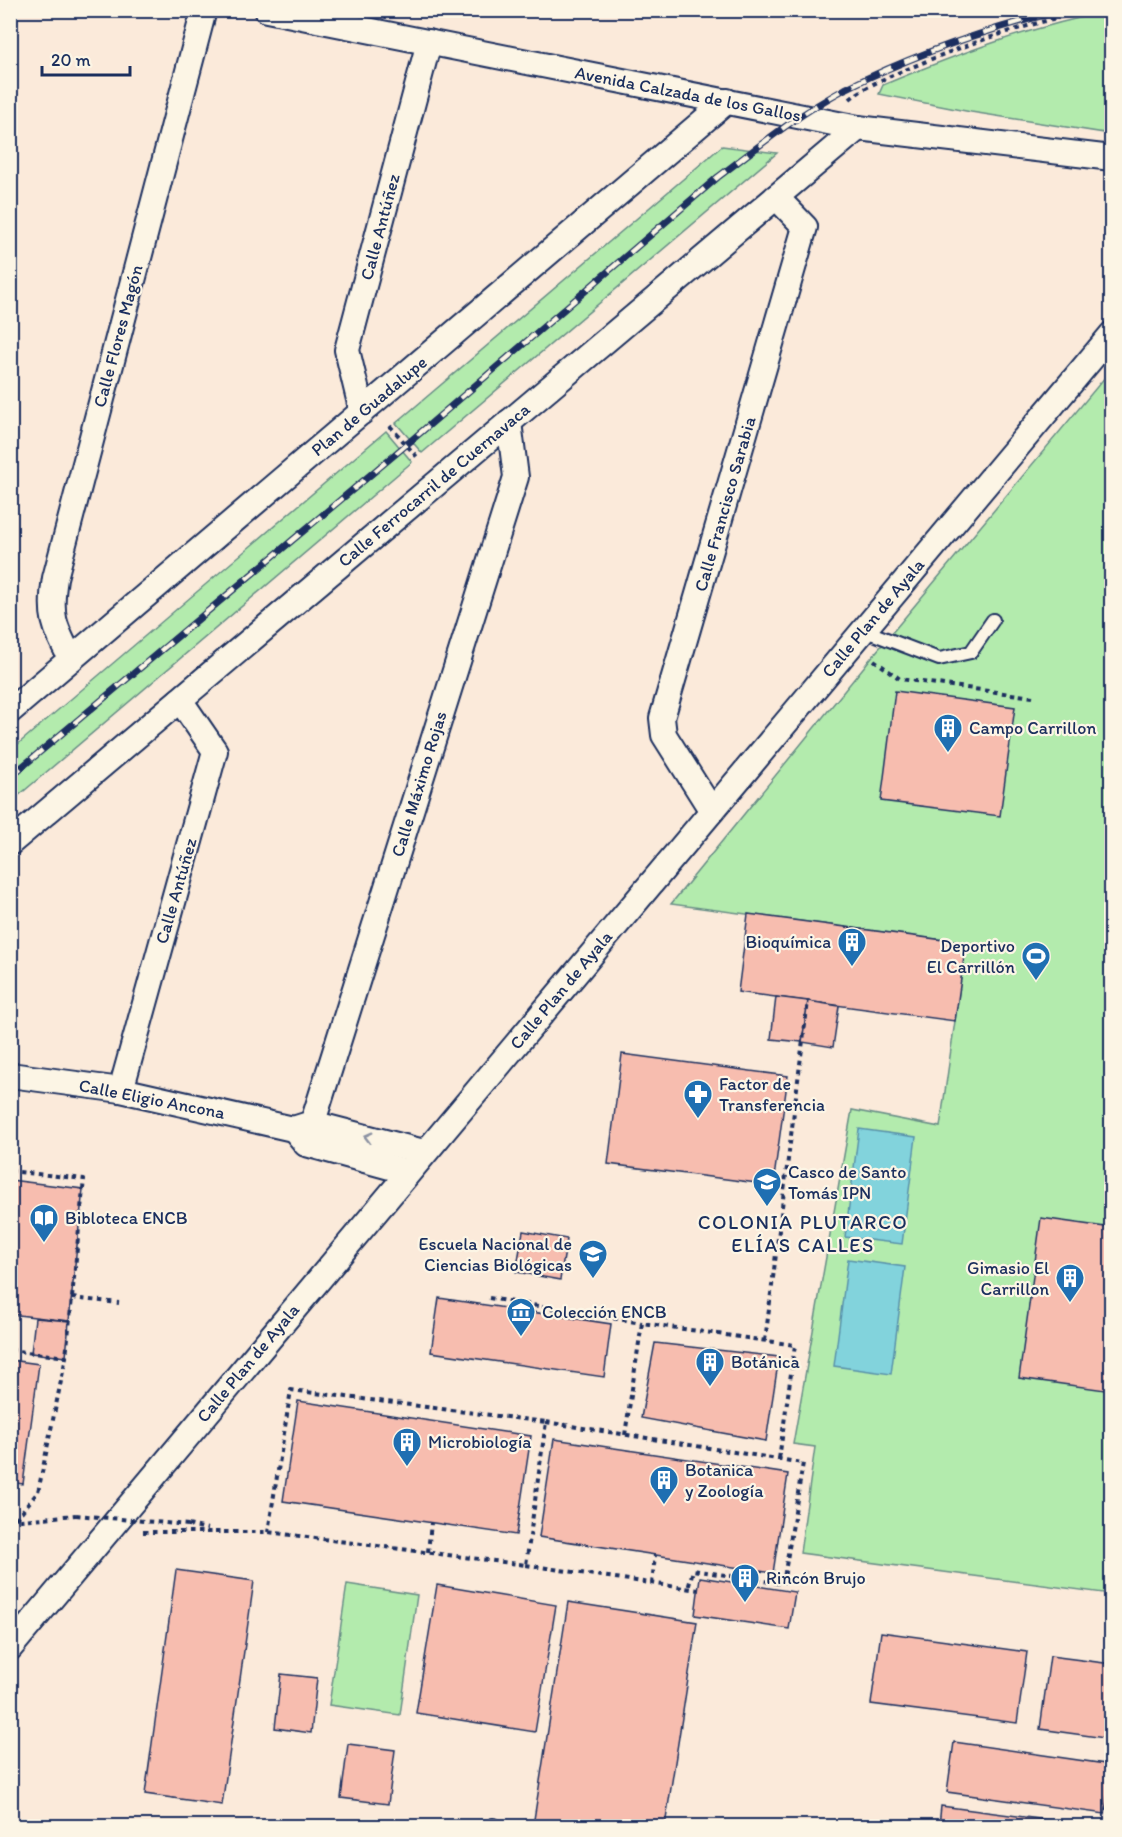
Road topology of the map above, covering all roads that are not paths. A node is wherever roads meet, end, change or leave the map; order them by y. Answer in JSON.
{"nodes":[{"id":1,"x":204,"y":10,"type":"edge"},
{"id":2,"x":267,"y":10,"type":"edge"},
{"id":3,"x":429,"y":42,"type":"junction"},
{"id":4,"x":727,"y":101,"type":"junction"},
{"id":5,"x":858,"y":128,"type":"junction"},
{"id":6,"x":1112,"y":158,"type":"edge"},
{"id":7,"x":776,"y":197,"type":"junction"},
{"id":8,"x":1112,"y":334,"type":"edge"},
{"id":9,"x":362,"y":412,"type":"junction"},
{"id":10,"x":509,"y":423,"type":"junction"},
{"id":11,"x":993,"y":620,"type":"dead end"},
{"id":12,"x":863,"y":630,"type":"junction"},
{"id":13,"x":71,"y":659,"type":"junction"},
{"id":14,"x":180,"y":700,"type":"junction"},
{"id":15,"x":10,"y":711,"type":"edge"},
{"id":16,"x":712,"y":811,"type":"junction"},
{"id":17,"x":10,"y":843,"type":"edge"},
{"id":18,"x":10,"y":1075,"type":"edge"},
{"id":19,"x":121,"y":1090,"type":"junction"},
{"id":20,"x":304,"y":1132,"type":"junction"},
{"id":21,"x":424,"y":1152,"type":"junction"},
{"id":22,"x":408,"y":1172,"type":"junction"},
{"id":23,"x":10,"y":1648,"type":"edge"}],
"edges":[{"from":1,"to":13,"type":"street","name":"Calle Flores Magón"},
{"from":2,"to":3,"type":"street","name":"Avenida Calzada de los Gallos"},
{"from":3,"to":4,"type":"street","name":"Avenida Calzada de los Gallos"},
{"from":3,"to":9,"type":"street","name":"Calle Antúñez"},
{"from":4,"to":5,"type":"street","name":"Avenida Calzada de los Gallos"},
{"from":4,"to":9,"type":"street","name":"Plan de Guadalupe"},
{"from":5,"to":6,"type":"street","name":"Avenida Calzada de los Gallos"},
{"from":5,"to":7,"type":"street","name":"Calle Ferrocarril de Cuernavaca"},
{"from":7,"to":10,"type":"street","name":"Calle Ferrocarril de Cuernavaca"},
{"from":7,"to":16,"type":"street","name":"Calle Francisco Sarabia"},
{"from":8,"to":12,"type":"street","name":"Calle Plan de Ayala"},
{"from":9,"to":13,"type":"street","name":"Plan de Guadalupe"},
{"from":10,"to":14,"type":"street","name":"Calle Ferrocarril de Cuernavaca"},
{"from":10,"to":20,"type":"street","name":"Calle Máximo Rojas"},
{"from":11,"to":12,"type":"lane"},
{"from":12,"to":16,"type":"street","name":"Calle Plan de Ayala"},
{"from":13,"to":15,"type":"street","name":"Plan de Guadalupe"},
{"from":14,"to":17,"type":"street","name":"Calle Ferrocarril de Cuernavaca"},
{"from":14,"to":19,"type":"street","name":"Calle Antúñez"},
{"from":16,"to":21,"type":"street","name":"Calle Plan de Ayala"},
{"from":18,"to":19,"type":"street","name":"Calle Eligio Ancona"},
{"from":19,"to":20,"type":"street","name":"Calle Eligio Ancona"},
{"from":21,"to":20,"type":"street","name":"Calle Eligio Ancona","one_way":true},
{"from":20,"to":22,"type":"street","name":"Calle Eligio Ancona"},
{"from":21,"to":22,"type":"street","name":"Calle Plan de Ayala"},
{"from":22,"to":23,"type":"street","name":"Calle Plan de Ayala"}]}
